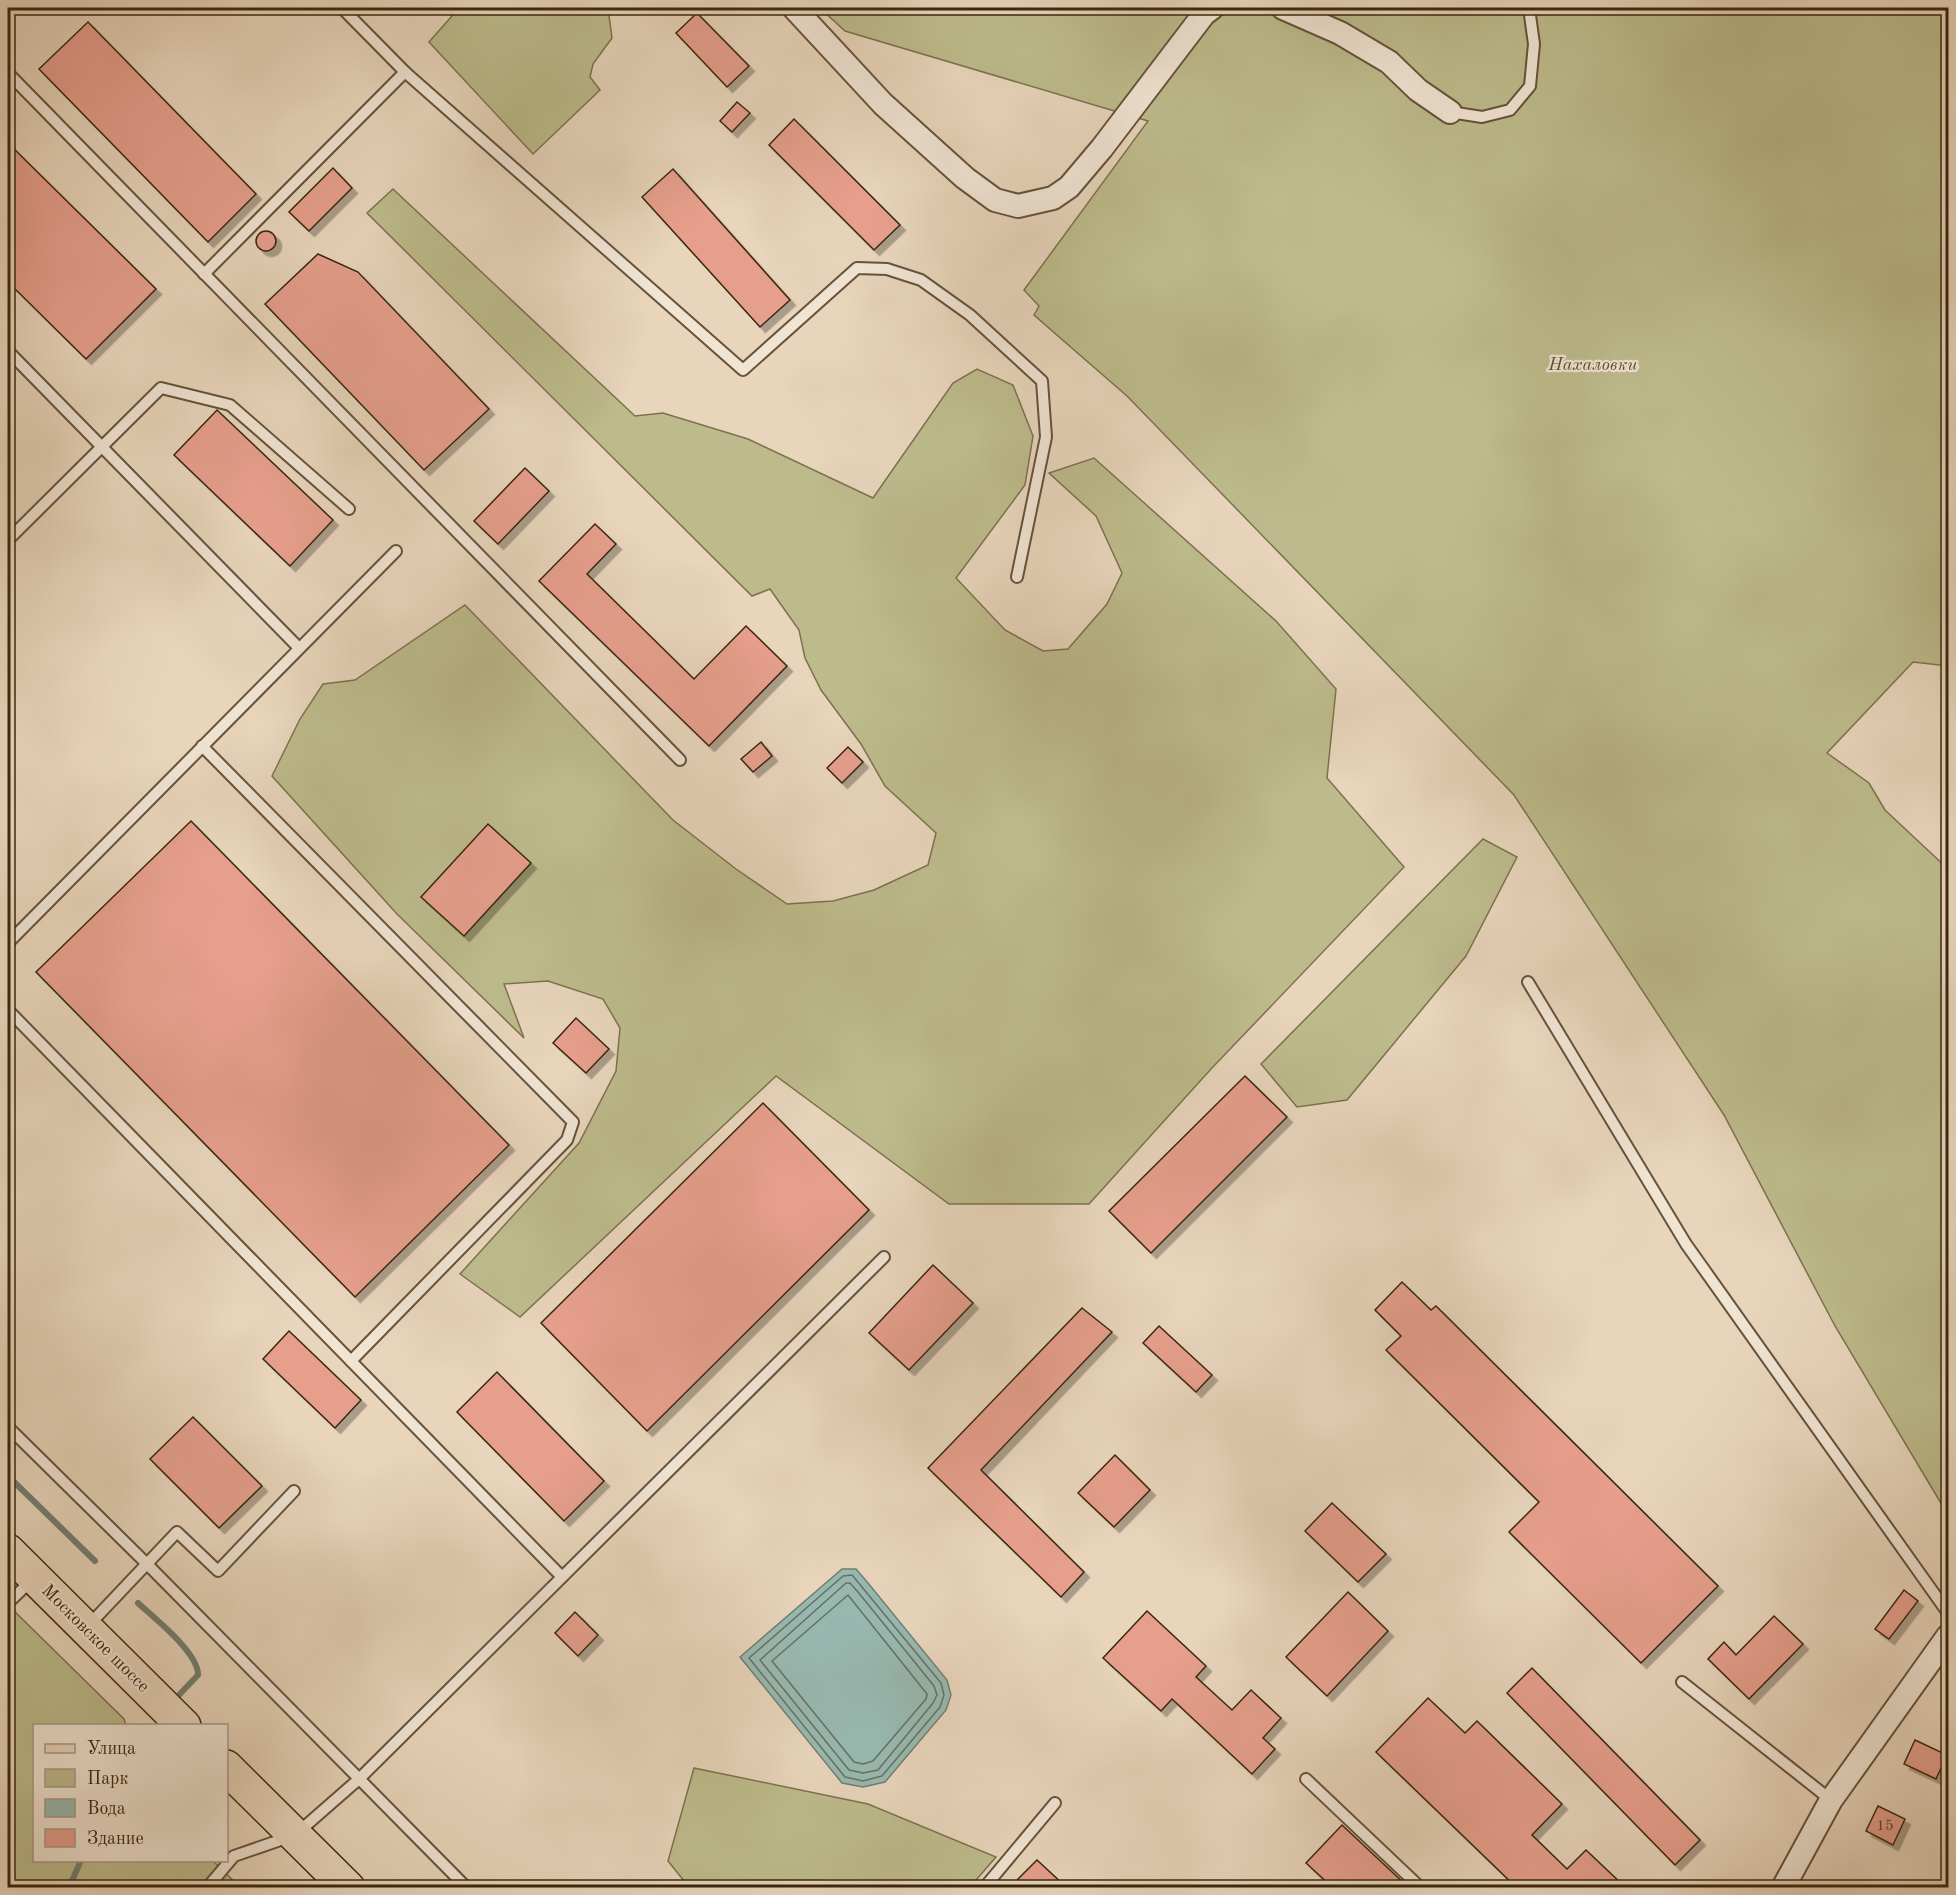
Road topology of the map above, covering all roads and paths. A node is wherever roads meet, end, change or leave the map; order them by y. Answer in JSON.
{"nodes":[{"id":1,"x":342,"y":8,"type":"edge"},
{"id":2,"x":794,"y":8,"type":"edge"},
{"id":3,"x":1212,"y":8,"type":"edge"},
{"id":4,"x":1283,"y":8,"type":"edge"},
{"id":5,"x":1529,"y":8,"type":"edge"},
{"id":6,"x":405,"y":72,"type":"junction"},
{"id":7,"x":8,"y":73,"type":"edge"},
{"id":8,"x":1450,"y":112,"type":"joint"},
{"id":9,"x":204,"y":274,"type":"junction"},
{"id":10,"x":8,"y":351,"type":"edge"},
{"id":11,"x":102,"y":447,"type":"junction"},
{"id":12,"x":349,"y":509,"type":"dead end"},
{"id":13,"x":8,"y":540,"type":"edge"},
{"id":14,"x":396,"y":551,"type":"dead end"},
{"id":15,"x":1017,"y":577,"type":"dead end"},
{"id":16,"x":299,"y":648,"type":"junction"},
{"id":17,"x":202,"y":746,"type":"junction"},
{"id":18,"x":680,"y":760,"type":"dead end"},
{"id":19,"x":8,"y":943,"type":"edge"},
{"id":20,"x":1528,"y":982,"type":"dead end"},
{"id":21,"x":8,"y":1010,"type":"edge"},
{"id":22,"x":884,"y":1257,"type":"dead end"},
{"id":23,"x":351,"y":1361,"type":"junction"},
{"id":24,"x":8,"y":1427,"type":"edge"},
{"id":25,"x":294,"y":1491,"type":"dead end"},
{"id":26,"x":8,"y":1551,"type":"edge"},
{"id":27,"x":147,"y":1564,"type":"junction"},
{"id":28,"x":562,"y":1577,"type":"junction"},
{"id":29,"x":34,"y":1578,"type":"junction"},
{"id":30,"x":8,"y":1603,"type":"edge"},
{"id":31,"x":1948,"y":1613,"type":"edge"},
{"id":32,"x":86,"y":1629,"type":"junction"},
{"id":33,"x":1948,"y":1636,"type":"edge"},
{"id":34,"x":1682,"y":1682,"type":"dead end"},
{"id":35,"x":183,"y":1724,"type":"edge"},
{"id":36,"x":228,"y":1769,"type":"edge"},
{"id":37,"x":359,"y":1779,"type":"junction"},
{"id":38,"x":1306,"y":1779,"type":"dead end"},
{"id":39,"x":1831,"y":1800,"type":"junction"},
{"id":40,"x":1055,"y":1803,"type":"dead end"},
{"id":41,"x":295,"y":1835,"type":"junction"},
{"id":42,"x":207,"y":1887,"type":"edge"},
{"id":43,"x":348,"y":1887,"type":"edge"},
{"id":44,"x":467,"y":1887,"type":"edge"},
{"id":45,"x":984,"y":1887,"type":"edge"},
{"id":46,"x":1421,"y":1887,"type":"edge"},
{"id":47,"x":1783,"y":1887,"type":"edge"}],
"edges":[{"from":1,"to":6,"type":"lane"},
{"from":2,"to":3,"type":"street"},
{"from":4,"to":8,"type":"street"},
{"from":5,"to":8,"type":"lane"},
{"from":6,"to":9,"type":"lane"},
{"from":6,"to":15,"type":"lane"},
{"from":7,"to":9,"type":"lane"},
{"from":9,"to":18,"type":"lane"},
{"from":10,"to":11,"type":"lane"},
{"from":11,"to":12,"type":"lane"},
{"from":11,"to":13,"type":"lane"},
{"from":11,"to":16,"type":"lane"},
{"from":14,"to":16,"type":"lane"},
{"from":16,"to":17,"type":"lane"},
{"from":17,"to":19,"type":"lane"},
{"from":17,"to":23,"type":"lane"},
{"from":20,"to":31,"type":"lane"},
{"from":21,"to":23,"type":"lane"},
{"from":22,"to":28,"type":"lane"},
{"from":23,"to":28,"type":"lane"},
{"from":24,"to":27,"type":"lane"},
{"from":25,"to":27,"type":"lane"},
{"from":26,"to":29,"type":"main road","name":"Московское шоссе"},
{"from":27,"to":32,"type":"lane"},
{"from":27,"to":37,"type":"lane"},
{"from":28,"to":37,"type":"lane"},
{"from":29,"to":30,"type":"lane"},
{"from":29,"to":32,"type":"main road","name":"Московское шоссе"},
{"from":32,"to":35,"type":"main road","name":"Московское шоссе"},
{"from":33,"to":39,"type":"street"},
{"from":34,"to":39,"type":"lane"},
{"from":36,"to":41,"type":"main road"},
{"from":37,"to":41,"type":"lane"},
{"from":37,"to":44,"type":"lane"},
{"from":38,"to":46,"type":"lane"},
{"from":39,"to":47,"type":"street"},
{"from":40,"to":45,"type":"lane"},
{"from":41,"to":42,"type":"lane"},
{"from":41,"to":43,"type":"main road"}]}
